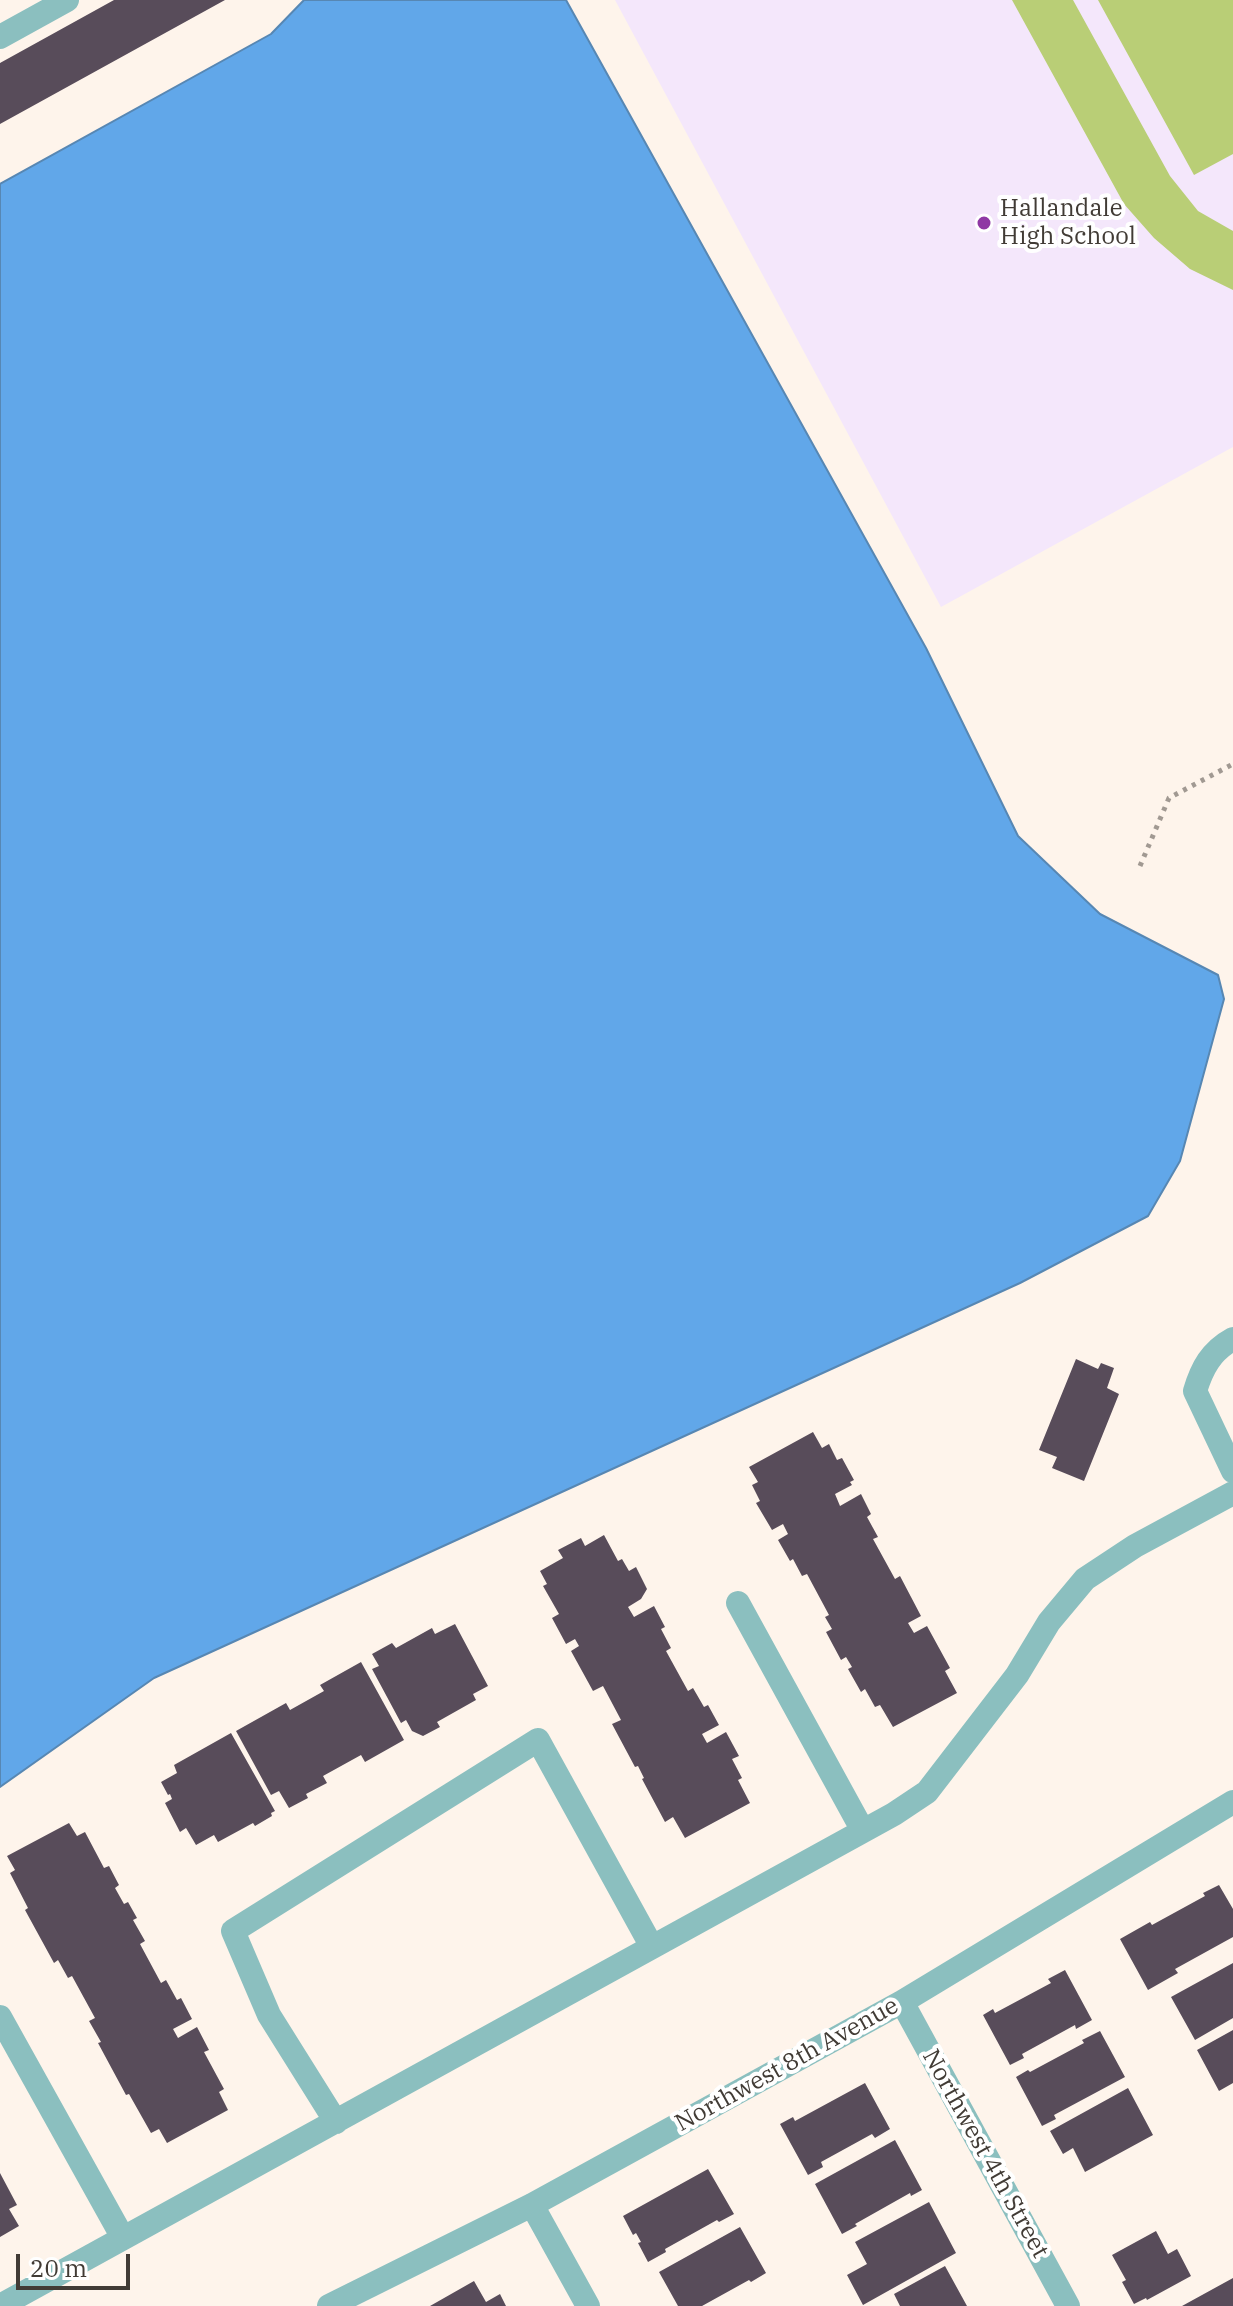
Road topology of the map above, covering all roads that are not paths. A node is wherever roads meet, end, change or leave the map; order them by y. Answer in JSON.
{"nodes":[{"id":1,"x":67,"y":0,"type":"edge"},
{"id":2,"x":0,"y":37,"type":"edge"},
{"id":3,"x":1233,"y":1339,"type":"edge"},
{"id":4,"x":1233,"y":1471,"type":"edge"},
{"id":5,"x":1233,"y":1493,"type":"edge"},
{"id":6,"x":738,"y":1603,"type":"dead end"},
{"id":7,"x":1233,"y":1802,"type":"edge"},
{"id":8,"x":863,"y":1831,"type":"junction"},
{"id":9,"x":652,"y":1947,"type":"junction"},
{"id":10,"x":902,"y":2002,"type":"junction"},
{"id":11,"x":0,"y":2017,"type":"edge"},
{"id":12,"x":336,"y":2122,"type":"junction"},
{"id":13,"x":532,"y":2205,"type":"junction"},
{"id":14,"x":123,"y":2238,"type":"junction"},
{"id":15,"x":0,"y":2306,"type":"edge"},
{"id":16,"x":329,"y":2306,"type":"edge"},
{"id":17,"x":588,"y":2306,"type":"edge"},
{"id":18,"x":1068,"y":2306,"type":"edge"}],
"edges":[{"from":1,"to":2,"type":"street"},
{"from":3,"to":4,"type":"street"},
{"from":5,"to":8,"type":"street"},
{"from":6,"to":8,"type":"street"},
{"from":7,"to":10,"type":"street","name":"Northwest 8th Avenue"},
{"from":8,"to":9,"type":"street"},
{"from":9,"to":12,"type":"street"},
{"from":9,"to":12,"type":"street"},
{"from":10,"to":13,"type":"street","name":"Northwest 8th Avenue"},
{"from":10,"to":18,"type":"street","name":"Northwest 4th Street"},
{"from":11,"to":14,"type":"street"},
{"from":12,"to":14,"type":"street"},
{"from":13,"to":16,"type":"street","name":"Northwest 8th Avenue"},
{"from":13,"to":17,"type":"street"},
{"from":14,"to":15,"type":"street"}]}
